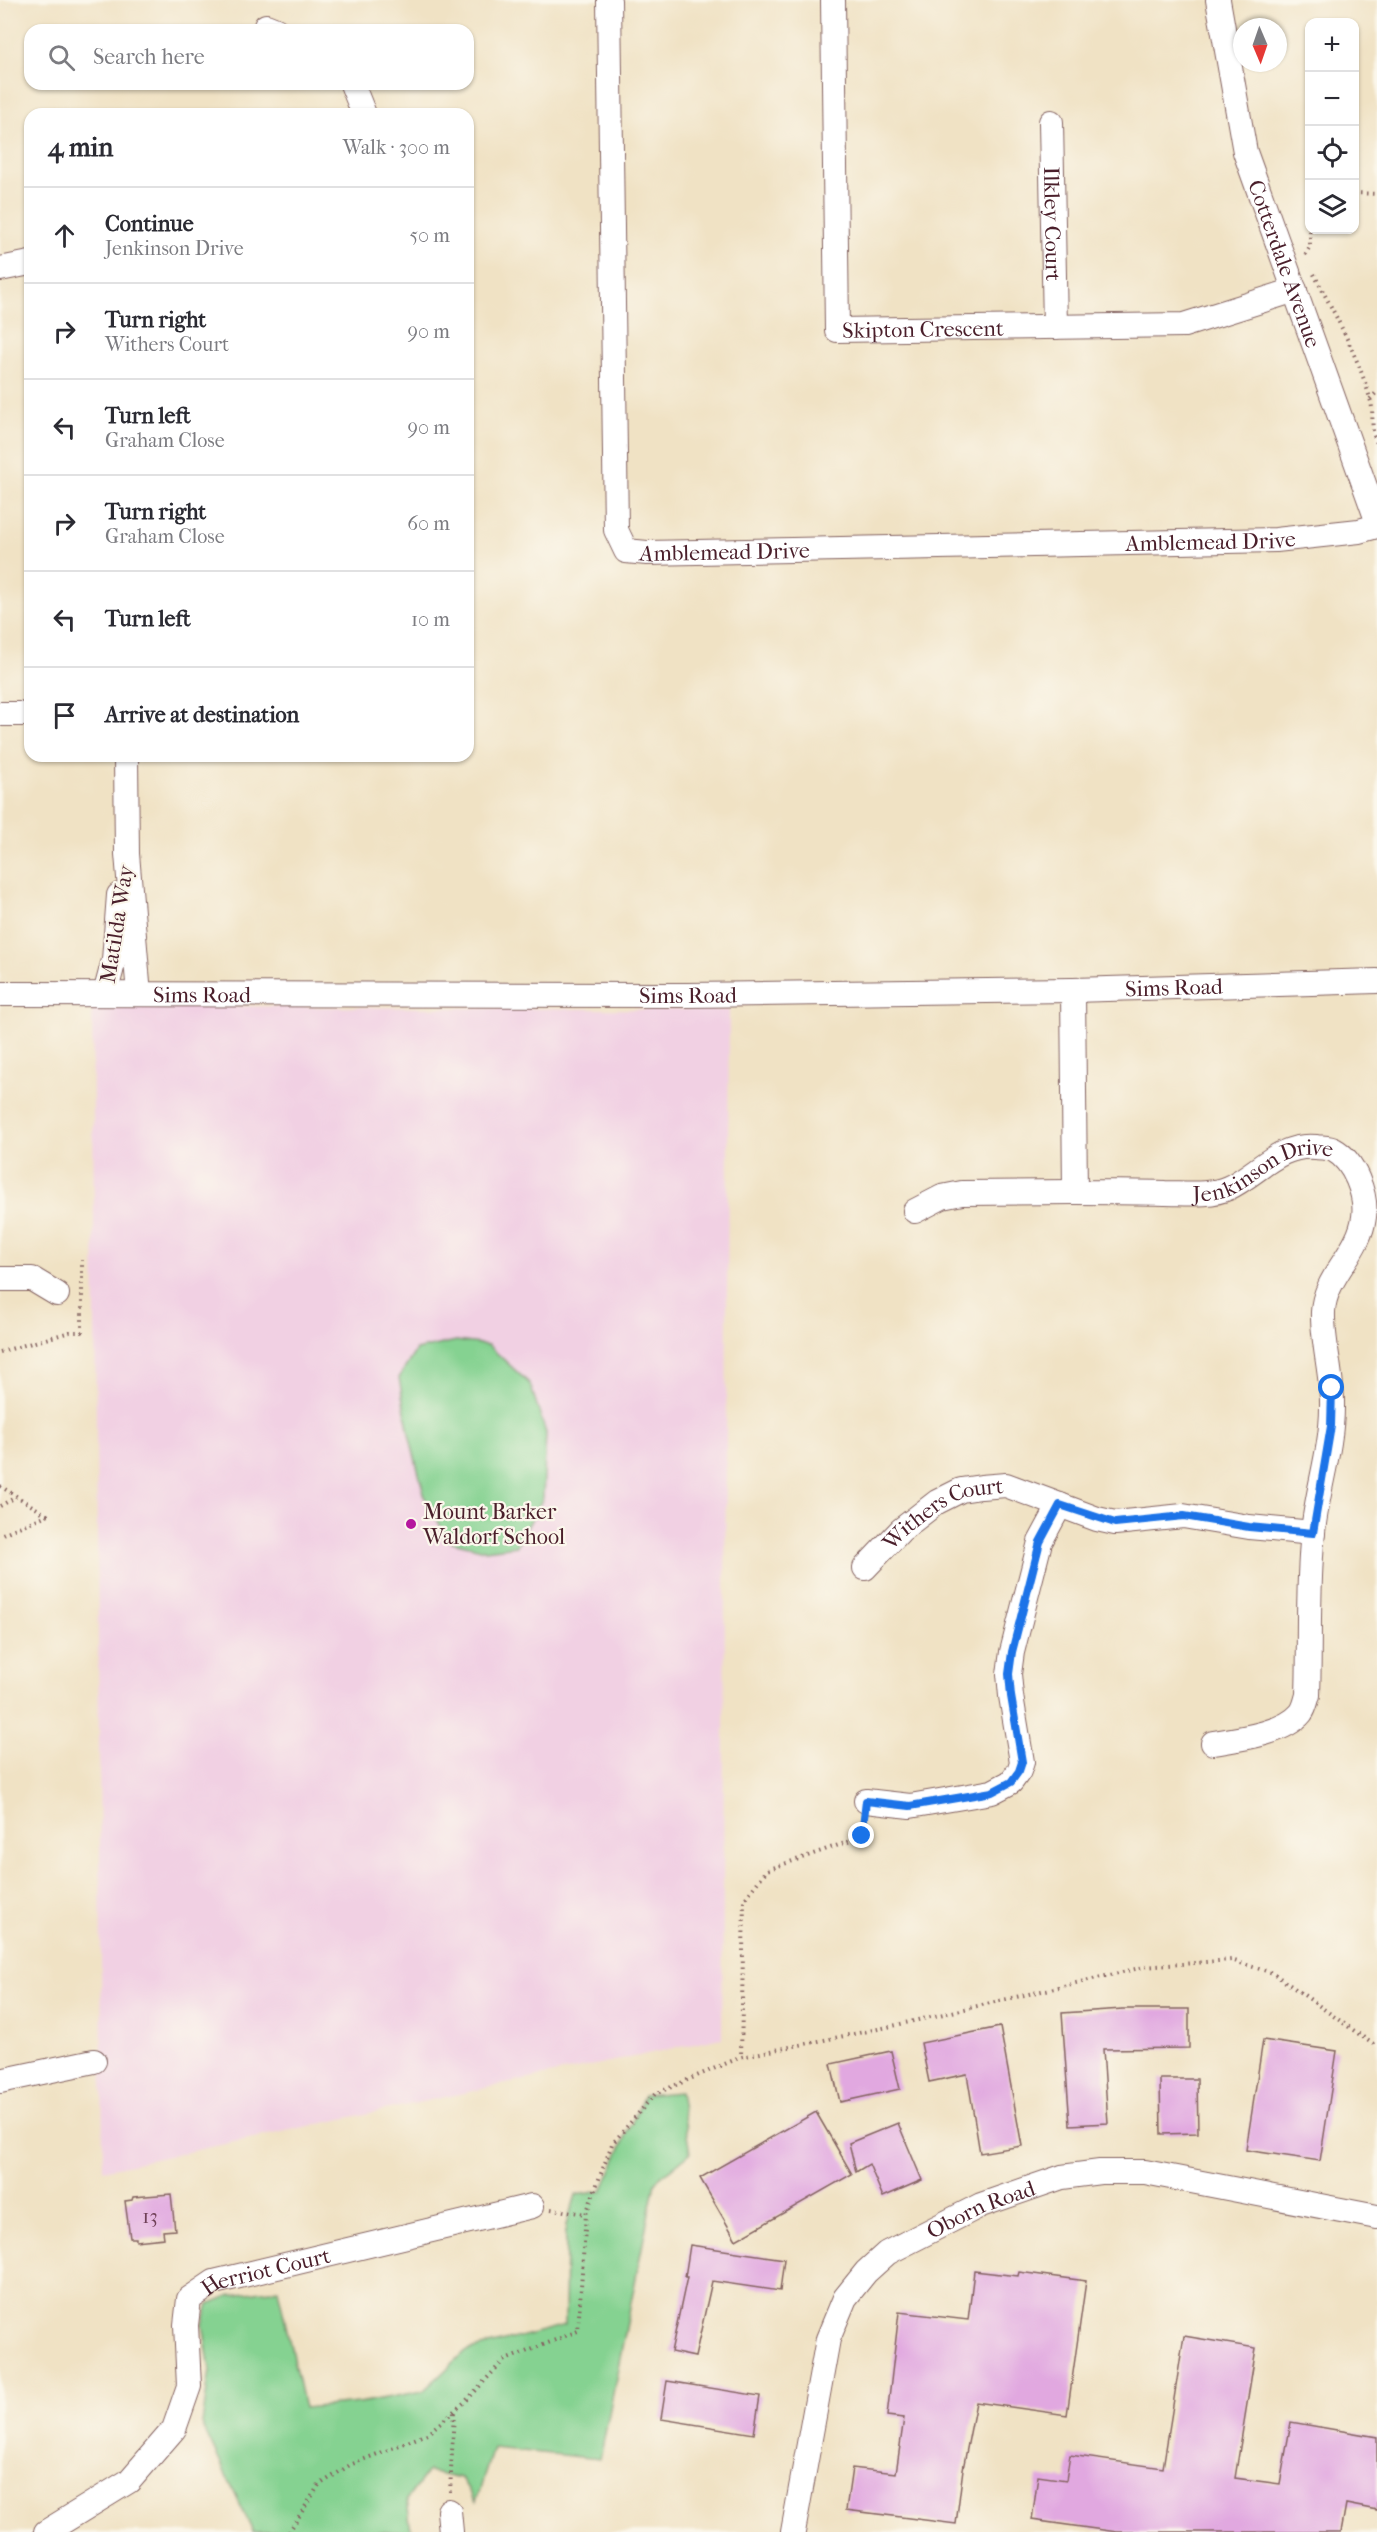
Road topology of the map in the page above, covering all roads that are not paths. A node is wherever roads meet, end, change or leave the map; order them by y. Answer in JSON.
{"nodes":[{"id":1,"x":609,"y":0,"type":"edge"},
{"id":2,"x":833,"y":0,"type":"edge"},
{"id":3,"x":1218,"y":0,"type":"edge"},
{"id":4,"x":354,"y":90,"type":"edge"},
{"id":5,"x":362,"y":108,"type":"edge"},
{"id":6,"x":1051,"y":122,"type":"dead end"},
{"id":7,"x":24,"y":264,"type":"edge"},
{"id":8,"x":0,"y":269,"type":"edge"},
{"id":9,"x":1295,"y":290,"type":"junction"},
{"id":10,"x":1055,"y":327,"type":"junction"},
{"id":11,"x":1377,"y":520,"type":"edge"},
{"id":12,"x":1377,"y":526,"type":"edge"},
{"id":13,"x":0,"y":714,"type":"edge"},
{"id":14,"x":24,"y":714,"type":"edge"},
{"id":15,"x":126,"y":762,"type":"edge"},
{"id":16,"x":127,"y":854,"type":"junction"},
{"id":17,"x":1377,"y":981,"type":"edge"},
{"id":18,"x":1073,"y":990,"type":"junction"},
{"id":19,"x":0,"y":993,"type":"edge"},
{"id":20,"x":105,"y":994,"type":"junction"},
{"id":21,"x":139,"y":994,"type":"junction"},
{"id":22,"x":1074,"y":1192,"type":"junction"},
{"id":23,"x":915,"y":1211,"type":"dead end"},
{"id":24,"x":0,"y":1279,"type":"edge"},
{"id":25,"x":57,"y":1294,"type":"dead end"},
{"id":26,"x":1060,"y":1505,"type":"junction"},
{"id":27,"x":1313,"y":1533,"type":"junction"},
{"id":28,"x":865,"y":1568,"type":"dead end"},
{"id":29,"x":1213,"y":1743,"type":"dead end"},
{"id":30,"x":866,"y":1801,"type":"road end"},
{"id":31,"x":94,"y":2061,"type":"dead end"},
{"id":32,"x":0,"y":2081,"type":"edge"},
{"id":33,"x":532,"y":2206,"type":"road end"},
{"id":34,"x":1377,"y":2217,"type":"edge"},
{"id":35,"x":46,"y":2532,"type":"edge"},
{"id":36,"x":793,"y":2532,"type":"edge"}],
"edges":[{"from":1,"to":12,"type":"street","name":"Amblemead Drive"},
{"from":2,"to":10,"type":"street","name":"Skipton Crescent"},
{"from":3,"to":9,"type":"street","name":"Cotterdale Avenue"},
{"from":4,"to":5,"type":"street"},
{"from":6,"to":10,"type":"street","name":"Ilkley Court"},
{"from":7,"to":8,"type":"street"},
{"from":9,"to":10,"type":"street","name":"Skipton Crescent"},
{"from":9,"to":11,"type":"street","name":"Cotterdale Avenue"},
{"from":13,"to":14,"type":"street"},
{"from":15,"to":16,"type":"street","name":"Matilda Way"},
{"from":16,"to":20,"type":"street","name":"Matilda Way"},
{"from":16,"to":21,"type":"street","name":"Matilda Way"},
{"from":17,"to":18,"type":"street","name":"Sims Road"},
{"from":18,"to":21,"type":"street","name":"Sims Road"},
{"from":18,"to":22,"type":"street"},
{"from":19,"to":20,"type":"street","name":"Sims Road"},
{"from":20,"to":21,"type":"street","name":"Sims Road"},
{"from":22,"to":23,"type":"street","name":"Jenkinson Drive"},
{"from":22,"to":27,"type":"street","name":"Jenkinson Drive"},
{"from":24,"to":25,"type":"street"},
{"from":26,"to":27,"type":"street","name":"Withers Court"},
{"from":26,"to":28,"type":"street","name":"Withers Court"},
{"from":26,"to":30,"type":"street"},
{"from":27,"to":29,"type":"street","name":"Jenkinson Drive"},
{"from":31,"to":32,"type":"street"},
{"from":33,"to":35,"type":"street","name":"Herriot Court"},
{"from":34,"to":36,"type":"street","name":"Oborn Road"}]}
